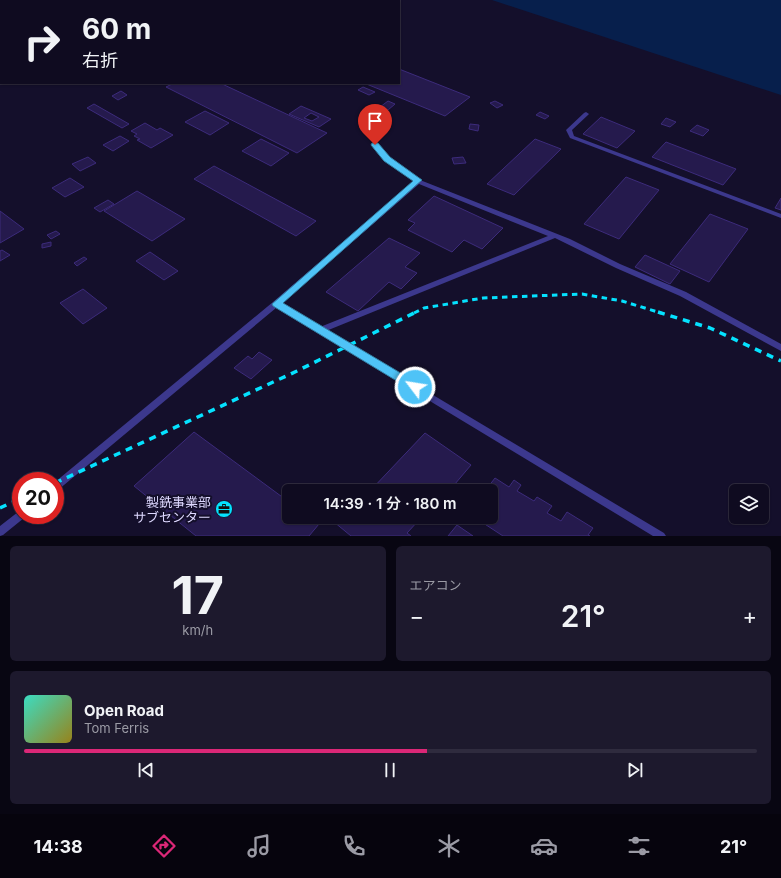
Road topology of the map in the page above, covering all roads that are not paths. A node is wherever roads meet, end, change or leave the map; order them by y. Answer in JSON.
{"nodes":[{"id":1,"x":586,"y":114,"type":"dead end"},
{"id":2,"x":375,"y":145,"type":"dead end"},
{"id":3,"x":418,"y":180,"type":"junction"},
{"id":4,"x":781,"y":216,"type":"edge"},
{"id":5,"x":554,"y":236,"type":"junction"},
{"id":6,"x":276,"y":304,"type":"junction"},
{"id":7,"x":320,"y":330,"type":"junction"},
{"id":8,"x":781,"y":348,"type":"edge"},
{"id":9,"x":64,"y":480,"type":"edge"},
{"id":10,"x":12,"y":522,"type":"edge"},
{"id":11,"x":0,"y":532,"type":"edge"},
{"id":12,"x":661,"y":536,"type":"edge"}],
"edges":[{"from":1,"to":4,"type":"lane"},
{"from":2,"to":3,"type":"lane"},
{"from":3,"to":5,"type":"lane"},
{"from":3,"to":6,"type":"lane"},
{"from":5,"to":7,"type":"lane"},
{"from":5,"to":8,"type":"lane"},
{"from":6,"to":7,"type":"lane"},
{"from":6,"to":9,"type":"lane"},
{"from":7,"to":12,"type":"lane"},
{"from":10,"to":11,"type":"lane"}]}
